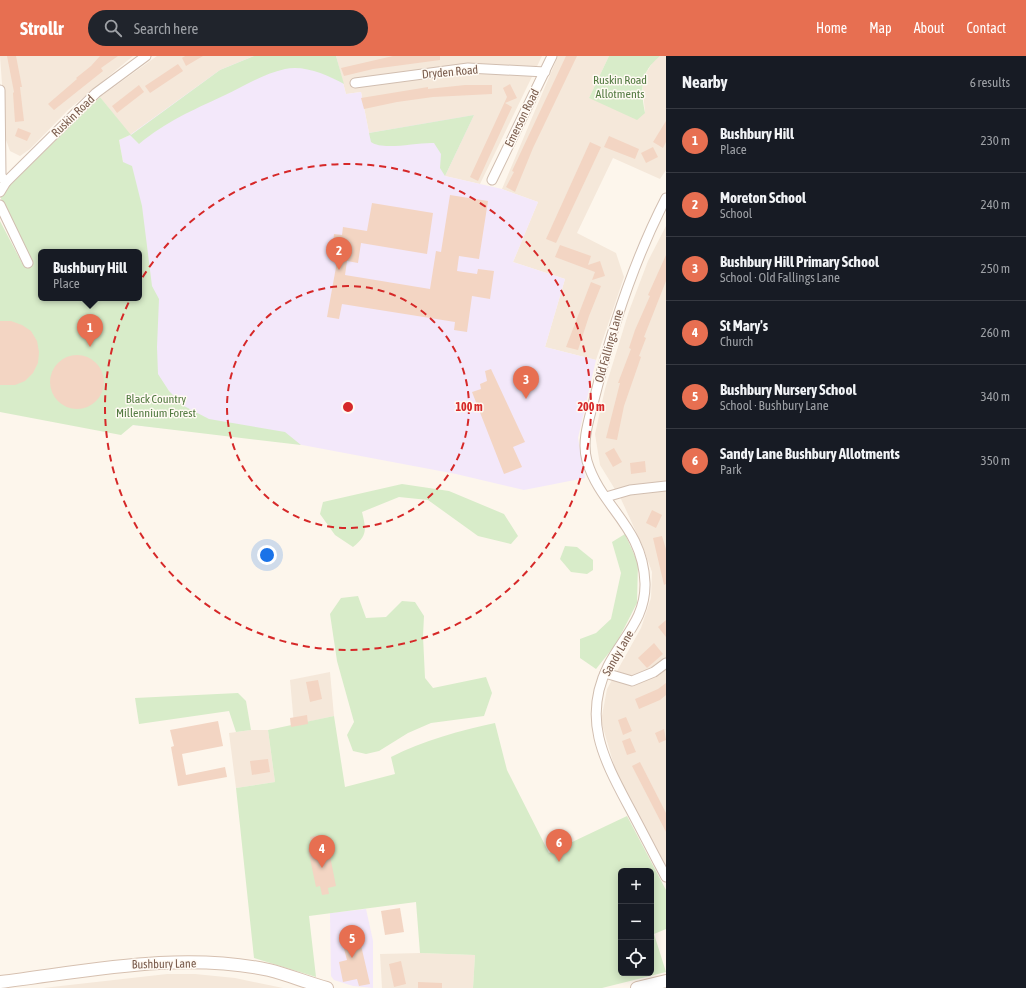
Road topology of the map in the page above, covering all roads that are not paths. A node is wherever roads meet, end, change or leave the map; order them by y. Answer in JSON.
{"nodes":[{"id":1,"x":146,"y":56,"type":"edge"},
{"id":2,"x":552,"y":56,"type":"edge"},
{"id":3,"x":545,"y":72,"type":"junction"},
{"id":4,"x":355,"y":83,"type":"dead end"},
{"id":5,"x":0,"y":90,"type":"edge"},
{"id":6,"x":492,"y":180,"type":"dead end"},
{"id":7,"x":6,"y":182,"type":"junction"},
{"id":8,"x":0,"y":192,"type":"edge"},
{"id":9,"x":666,"y":198,"type":"edge"},
{"id":10,"x":0,"y":205,"type":"edge"},
{"id":11,"x":28,"y":263,"type":"dead end"},
{"id":12,"x":666,"y":486,"type":"edge"},
{"id":13,"x":606,"y":497,"type":"junction"},
{"id":14,"x":666,"y":663,"type":"edge"},
{"id":15,"x":605,"y":673,"type":"junction"},
{"id":16,"x":666,"y":877,"type":"edge"},
{"id":17,"x":666,"y":981,"type":"edge"},
{"id":18,"x":0,"y":982,"type":"edge"},
{"id":19,"x":16,"y":984,"type":"edge"},
{"id":20,"x":327,"y":988,"type":"edge"},
{"id":21,"x":637,"y":988,"type":"edge"}],
"edges":[{"from":1,"to":7,"type":"street","name":"Ruskin Road"},
{"from":2,"to":3,"type":"street","name":"Emerson Road"},
{"from":3,"to":4,"type":"street","name":"Dryden Road"},
{"from":3,"to":6,"type":"street","name":"Emerson Road"},
{"from":5,"to":7,"type":"street"},
{"from":7,"to":8,"type":"street","name":"Ruskin Road"},
{"from":9,"to":13,"type":"street","name":"Old Fallings Lane"},
{"from":10,"to":11,"type":"street"},
{"from":12,"to":13,"type":"street"},
{"from":13,"to":15,"type":"street","name":"Sandy Lane"},
{"from":14,"to":15,"type":"street"},
{"from":15,"to":16,"type":"street","name":"Sandy Lane"},
{"from":17,"to":21,"type":"street"},
{"from":18,"to":19,"type":"street","name":"Bushbury Lane"},
{"from":19,"to":20,"type":"street","name":"Bushbury Lane"}]}
